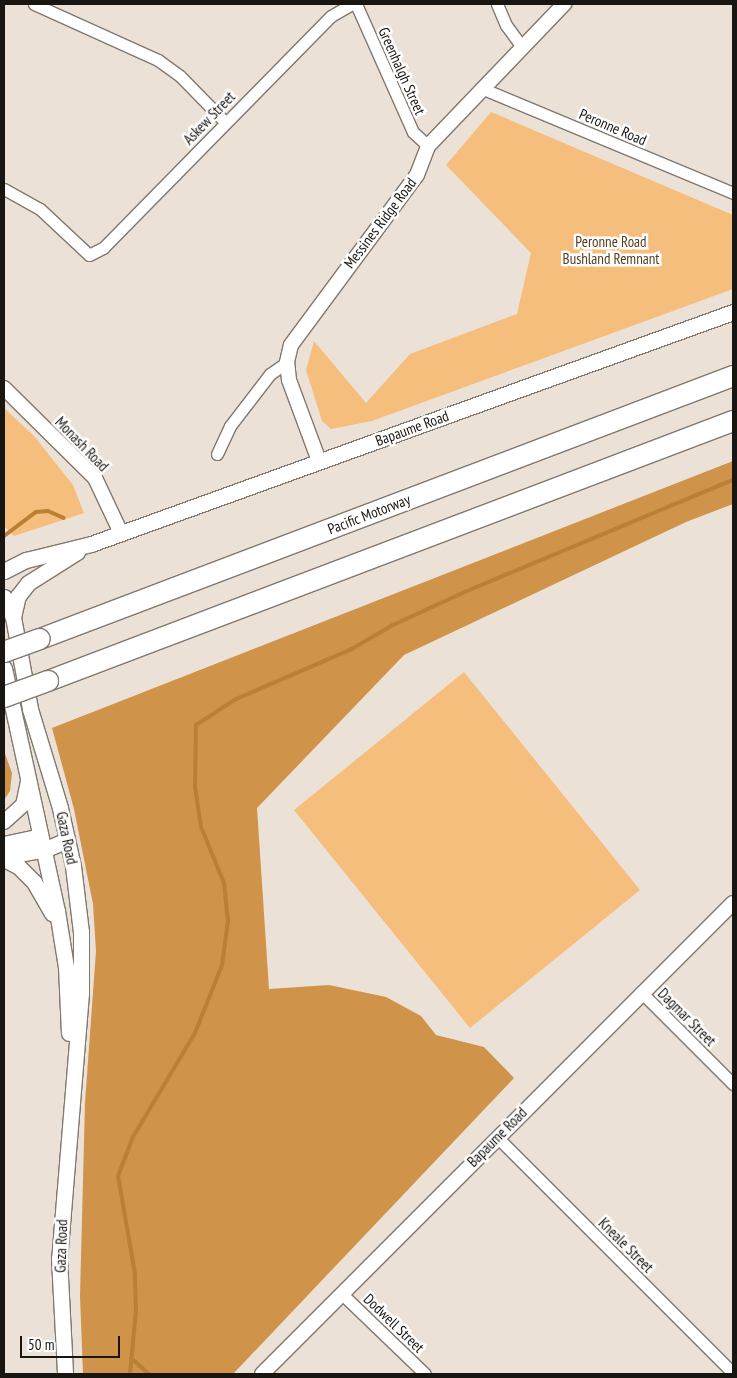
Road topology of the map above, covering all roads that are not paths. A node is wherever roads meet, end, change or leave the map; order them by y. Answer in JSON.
{"nodes":[{"id":1,"x":34,"y":4,"type":"edge"},
{"id":2,"x":352,"y":4,"type":"edge"},
{"id":3,"x":356,"y":4,"type":"edge"},
{"id":4,"x":497,"y":4,"type":"edge"},
{"id":5,"x":564,"y":4,"type":"edge"},
{"id":6,"x":522,"y":47,"type":"junction"},
{"id":7,"x":481,"y":88,"type":"junction"},
{"id":8,"x":225,"y":122,"type":"junction"},
{"id":9,"x":428,"y":146,"type":"junction"},
{"id":10,"x":4,"y":189,"type":"edge"},
{"id":11,"x":733,"y":193,"type":"edge"},
{"id":12,"x":733,"y":312,"type":"edge"},
{"id":13,"x":287,"y":362,"type":"junction"},
{"id":14,"x":733,"y":376,"type":"edge"},
{"id":15,"x":4,"y":388,"type":"edge"},
{"id":16,"x":733,"y":421,"type":"edge"},
{"id":17,"x":217,"y":454,"type":"dead end"},
{"id":18,"x":319,"y":461,"type":"junction"},
{"id":19,"x":121,"y":533,"type":"junction"},
{"id":20,"x":91,"y":544,"type":"junction"},
{"id":21,"x":4,"y":571,"type":"edge"},
{"id":22,"x":4,"y":597,"type":"edge"},
{"id":23,"x":13,"y":617,"type":"junction"},
{"id":24,"x":4,"y":652,"type":"edge"},
{"id":25,"x":4,"y":668,"type":"edge"},
{"id":26,"x":4,"y":697,"type":"edge"},
{"id":27,"x":28,"y":777,"type":"junction"},
{"id":28,"x":4,"y":822,"type":"edge"},
{"id":29,"x":67,"y":838,"type":"junction"},
{"id":30,"x":42,"y":843,"type":"junction"},
{"id":31,"x":4,"y":844,"type":"edge"},
{"id":32,"x":4,"y":858,"type":"edge"},
{"id":33,"x":733,"y":903,"type":"edge"},
{"id":34,"x":61,"y":933,"type":"junction"},
{"id":35,"x":641,"y":992,"type":"junction"},
{"id":36,"x":733,"y":1084,"type":"edge"},
{"id":37,"x":71,"y":1087,"type":"junction"},
{"id":38,"x":497,"y":1137,"type":"junction"},
{"id":39,"x":342,"y":1294,"type":"junction"},
{"id":40,"x":65,"y":1374,"type":"edge"},
{"id":41,"x":262,"y":1374,"type":"edge"},
{"id":42,"x":425,"y":1374,"type":"edge"},
{"id":43,"x":733,"y":1374,"type":"edge"}],
"edges":[{"from":1,"to":8,"type":"street"},
{"from":2,"to":8,"type":"street","name":"Askew Street"},
{"from":3,"to":9,"type":"street","name":"Greenhalgh Street"},
{"from":4,"to":6,"type":"street"},
{"from":5,"to":6,"type":"street","name":"Messines Ridge Road"},
{"from":6,"to":7,"type":"street","name":"Messines Ridge Road"},
{"from":7,"to":9,"type":"street","name":"Messines Ridge Road"},
{"from":7,"to":11,"type":"street","name":"Peronne Road"},
{"from":8,"to":10,"type":"street","name":"Askew Street"},
{"from":9,"to":13,"type":"street","name":"Messines Ridge Road"},
{"from":12,"to":18,"type":"main road","name":"Bapaume Road"},
{"from":13,"to":17,"type":"street"},
{"from":13,"to":18,"type":"street","name":"Messines Ridge Road"},
{"from":14,"to":24,"type":"highway","name":"Pacific Motorway","bridge":true},
{"from":15,"to":19,"type":"street","name":"Monash Road"},
{"from":16,"to":26,"type":"highway","bridge":true},
{"from":18,"to":19,"type":"main road","name":"Bapaume Road"},
{"from":19,"to":20,"type":"main road","name":"Bapaume Road"},
{"from":20,"to":21,"type":"main road","name":"Bapaume Road"},
{"from":20,"to":23,"type":"main road","name":"Bapaume Road"},
{"from":22,"to":23,"type":"main road","name":"Gaza Road"},
{"from":23,"to":29,"type":"main road","name":"Gaza Road"},
{"from":25,"to":27,"type":"main road","name":"Gaza Road"},
{"from":27,"to":28,"type":"street"},
{"from":27,"to":30,"type":"main road","name":"Gaza Road"},
{"from":29,"to":30,"type":"main road"},
{"from":29,"to":37,"type":"main road","name":"Gaza Road"},
{"from":30,"to":31,"type":"street"},
{"from":30,"to":32,"type":"main road"},
{"from":30,"to":34,"type":"main road","name":"Gaza Road"},
{"from":32,"to":34,"type":"main road"},
{"from":33,"to":35,"type":"street","name":"Bapaume Road"},
{"from":34,"to":37,"type":"main road","name":"Gaza Road"},
{"from":35,"to":36,"type":"street","name":"Dagmar Street"},
{"from":35,"to":38,"type":"street","name":"Bapaume Road"},
{"from":37,"to":40,"type":"main road","name":"Gaza Road"},
{"from":38,"to":39,"type":"street","name":"Bapaume Road"},
{"from":38,"to":43,"type":"street","name":"Kneale Street"},
{"from":39,"to":41,"type":"street","name":"Bapaume Road"},
{"from":39,"to":42,"type":"street","name":"Dodwell Street"}]}
